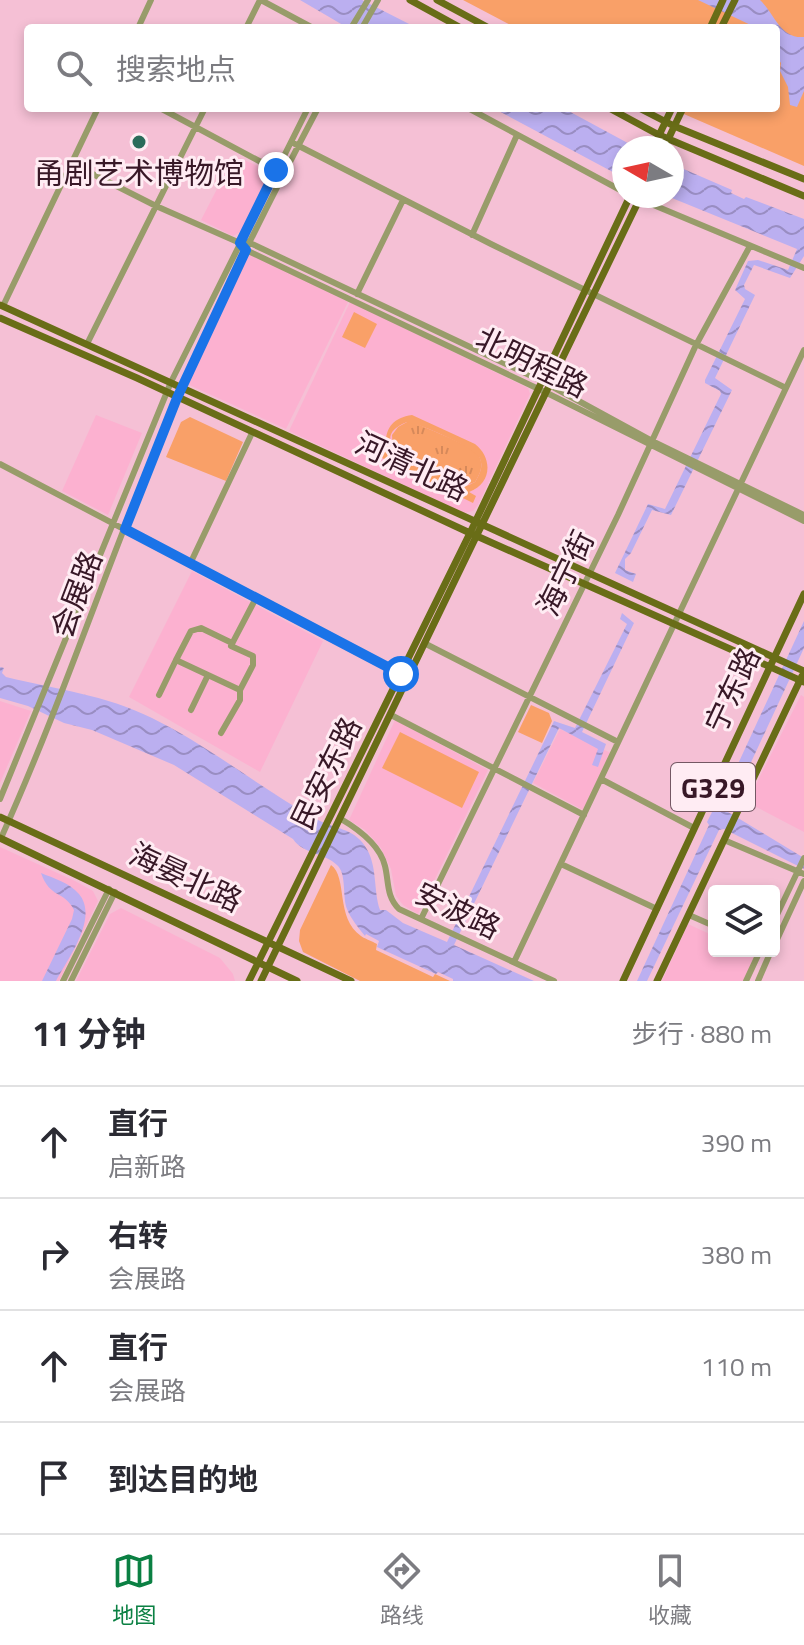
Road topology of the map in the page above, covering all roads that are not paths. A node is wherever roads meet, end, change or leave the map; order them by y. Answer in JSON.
{"nodes":[{"id":1,"x":151,"y":0,"type":"edge"},
{"id":2,"x":260,"y":0,"type":"edge"},
{"id":3,"x":410,"y":0,"type":"edge"},
{"id":4,"x":437,"y":0,"type":"edge"},
{"id":5,"x":723,"y":0,"type":"edge"},
{"id":6,"x":735,"y":0,"type":"edge"},
{"id":7,"x":372,"y":1,"type":"edge"},
{"id":8,"x":140,"y":24,"type":"edge"},
{"id":9,"x":248,"y":24,"type":"edge"},
{"id":10,"x":305,"y":24,"type":"edge"},
{"id":11,"x":354,"y":24,"type":"edge"},
{"id":12,"x":363,"y":24,"type":"edge"},
{"id":13,"x":454,"y":24,"type":"edge"},
{"id":14,"x":482,"y":24,"type":"edge"},
{"id":15,"x":712,"y":24,"type":"edge"},
{"id":16,"x":723,"y":24,"type":"edge"},
{"id":17,"x":96,"y":112,"type":"edge"},
{"id":18,"x":167,"y":112,"type":"edge"},
{"id":19,"x":203,"y":112,"type":"edge"},
{"id":20,"x":306,"y":112,"type":"edge"},
{"id":21,"x":316,"y":112,"type":"edge"},
{"id":22,"x":475,"y":112,"type":"edge"},
{"id":23,"x":616,"y":112,"type":"edge"},
{"id":24,"x":646,"y":112,"type":"edge"},
{"id":25,"x":670,"y":112,"type":"edge"},
{"id":26,"x":681,"y":112,"type":"edge"},
{"id":27,"x":665,"y":122,"type":"junction"},
{"id":28,"x":674,"y":126,"type":"junction"},
{"id":29,"x":195,"y":128,"type":"junction"},
{"id":30,"x":517,"y":135,"type":"junction"},
{"id":31,"x":659,"y":135,"type":"joint"},
{"id":32,"x":669,"y":136,"type":"edge"},
{"id":33,"x":290,"y":142,"type":"junction"},
{"id":34,"x":298,"y":146,"type":"junction"},
{"id":35,"x":684,"y":146,"type":"edge"},
{"id":36,"x":71,"y":163,"type":"junction"},
{"id":37,"x":276,"y":170,"type":"junction"},
{"id":38,"x":804,"y":179,"type":"edge"},
{"id":39,"x":612,"y":186,"type":"edge"},
{"id":40,"x":804,"y":196,"type":"edge"},
{"id":41,"x":403,"y":200,"type":"junction"},
{"id":42,"x":156,"y":206,"type":"junction"},
{"id":43,"x":630,"y":208,"type":"edge"},
{"id":44,"x":631,"y":208,"type":"edge"},
{"id":45,"x":662,"y":208,"type":"edge"},
{"id":46,"x":472,"y":235,"type":"junction"},
{"id":47,"x":251,"y":242,"type":"junction"},
{"id":48,"x":240,"y":243,"type":"junction"},
{"id":49,"x":750,"y":246,"type":"junction"},
{"id":50,"x":246,"y":250,"type":"junction"},
{"id":51,"x":804,"y":268,"type":"edge"},
{"id":52,"x":583,"y":290,"type":"junction"},
{"id":53,"x":594,"y":295,"type":"junction"},
{"id":54,"x":356,"y":297,"type":"junction"},
{"id":55,"x":1,"y":305,"type":"edge"},
{"id":56,"x":0,"y":318,"type":"edge"},
{"id":57,"x":87,"y":344,"type":"junction"},
{"id":58,"x":696,"y":345,"type":"junction"},
{"id":59,"x":804,"y":350,"type":"edge"},
{"id":60,"x":171,"y":382,"type":"junction"},
{"id":61,"x":540,"y":385,"type":"junction"},
{"id":62,"x":182,"y":387,"type":"junction"},
{"id":63,"x":786,"y":388,"type":"junction"},
{"id":64,"x":549,"y":389,"type":"junction"},
{"id":65,"x":166,"y":393,"type":"junction"},
{"id":66,"x":177,"y":398,"type":"junction"},
{"id":67,"x":252,"y":433,"type":"junction"},
{"id":68,"x":651,"y":443,"type":"junction"},
{"id":69,"x":0,"y":464,"type":"edge"},
{"id":70,"x":739,"y":485,"type":"junction"},
{"id":71,"x":804,"y":518,"type":"edge"},
{"id":72,"x":475,"y":521,"type":"junction"},
{"id":73,"x":115,"y":524,"type":"junction"},
{"id":74,"x":484,"y":525,"type":"junction"},
{"id":75,"x":125,"y":529,"type":"junction"},
{"id":76,"x":470,"y":533,"type":"junction"},
{"id":77,"x":479,"y":536,"type":"junction"},
{"id":78,"x":190,"y":564,"type":"junction"},
{"id":79,"x":590,"y":573,"type":"junction"},
{"id":80,"x":585,"y":583,"type":"junction"},
{"id":81,"x":804,"y":594,"type":"edge"},
{"id":82,"x":256,"y":598,"type":"junction"},
{"id":83,"x":679,"y":614,"type":"junction"},
{"id":84,"x":675,"y":623,"type":"junction"},
{"id":85,"x":232,"y":643,"type":"junction"},
{"id":86,"x":426,"y":644,"type":"junction"},
{"id":87,"x":774,"y":657,"type":"junction"},
{"id":88,"x":176,"y":660,"type":"junction"},
{"id":89,"x":770,"y":666,"type":"junction"},
{"id":90,"x":804,"y":671,"type":"edge"},
{"id":91,"x":401,"y":674,"type":"junction"},
{"id":92,"x":208,"y":675,"type":"junction"},
{"id":93,"x":409,"y":679,"type":"junction"},
{"id":94,"x":802,"y":681,"type":"edge"},
{"id":95,"x":240,"y":690,"type":"junction"},
{"id":96,"x":159,"y":695,"type":"dead end"},
{"id":97,"x":530,"y":696,"type":"junction"},
{"id":98,"x":191,"y":710,"type":"dead end"},
{"id":99,"x":391,"y":715,"type":"junction"},
{"id":100,"x":221,"y":733,"type":"dead end"},
{"id":101,"x":618,"y":742,"type":"junction"},
{"id":102,"x":494,"y":769,"type":"junction"},
{"id":103,"x":601,"y":779,"type":"junction"},
{"id":104,"x":0,"y":799,"type":"edge"},
{"id":105,"x":584,"y":815,"type":"junction"},
{"id":106,"x":4,"y":819,"type":"edge"},
{"id":107,"x":341,"y":819,"type":"junction"},
{"id":108,"x":694,"y":828,"type":"junction"},
{"id":109,"x":0,"y":838,"type":"edge"},
{"id":110,"x":724,"y":840,"type":"junction"},
{"id":111,"x":804,"y":858,"type":"edge"},
{"id":112,"x":561,"y":864,"type":"junction"},
{"id":113,"x":801,"y":873,"type":"edge"},
{"id":114,"x":804,"y":881,"type":"edge"},
{"id":115,"x":112,"y":891,"type":"junction"},
{"id":116,"x":657,"y":909,"type":"junction"},
{"id":117,"x":780,"y":910,"type":"edge"},
{"id":118,"x":689,"y":915,"type":"junction"},
{"id":119,"x":421,"y":919,"type":"junction"},
{"id":120,"x":708,"y":923,"type":"edge"},
{"id":121,"x":780,"y":931,"type":"edge"},
{"id":122,"x":269,"y":942,"type":"junction"},
{"id":123,"x":278,"y":946,"type":"junction"},
{"id":124,"x":757,"y":957,"type":"edge"},
{"id":125,"x":768,"y":957,"type":"edge"},
{"id":126,"x":514,"y":962,"type":"junction"},
{"id":127,"x":259,"y":963,"type":"junction"},
{"id":128,"x":268,"y":967,"type":"junction"},
{"id":129,"x":63,"y":981,"type":"edge"},
{"id":130,"x":71,"y":981,"type":"edge"},
{"id":131,"x":249,"y":981,"type":"edge"},
{"id":132,"x":261,"y":981,"type":"edge"},
{"id":133,"x":297,"y":981,"type":"edge"},
{"id":134,"x":351,"y":981,"type":"edge"},
{"id":135,"x":554,"y":981,"type":"edge"},
{"id":136,"x":623,"y":981,"type":"edge"},
{"id":137,"x":657,"y":981,"type":"edge"},
{"id":138,"x":746,"y":981,"type":"edge"},
{"id":139,"x":758,"y":981,"type":"edge"}],
"edges":[{"from":1,"to":8,"type":"street"},
{"from":2,"to":9,"type":"street"},
{"from":2,"to":10,"type":"street"},
{"from":3,"to":13,"type":"main road"},
{"from":4,"to":14,"type":"main road"},
{"from":5,"to":15,"type":"main road"},
{"from":6,"to":16,"type":"main road"},
{"from":7,"to":11,"type":"street"},
{"from":7,"to":12,"type":"street"},
{"from":17,"to":36,"type":"street"},
{"from":18,"to":29,"type":"street"},
{"from":19,"to":29,"type":"street"},
{"from":20,"to":33,"type":"street","name":"会展路"},
{"from":21,"to":34,"type":"street","name":"会展路"},
{"from":22,"to":30,"type":"street"},
{"from":23,"to":31,"type":"main road"},
{"from":24,"to":27,"type":"main road"},
{"from":25,"to":27,"type":"main road"},
{"from":26,"to":28,"type":"main road"},
{"from":27,"to":28,"type":"main road"},
{"from":27,"to":31,"type":"main road"},
{"from":28,"to":32,"type":"main road"},
{"from":28,"to":38,"type":"main road"},
{"from":29,"to":37,"type":"street"},
{"from":29,"to":42,"type":"street"},
{"from":30,"to":39,"type":"street"},
{"from":30,"to":46,"type":"street"},
{"from":33,"to":34,"type":"street"},
{"from":33,"to":37,"type":"street","name":"会展路"},
{"from":34,"to":41,"type":"street"},
{"from":34,"to":47,"type":"street","name":"会展路"},
{"from":35,"to":40,"type":"main road"},
{"from":36,"to":42,"type":"street","name":"北明程路"},
{"from":36,"to":55,"type":"street"},
{"from":37,"to":48,"type":"street","name":"会展路"},
{"from":41,"to":46,"type":"street"},
{"from":41,"to":54,"type":"street"},
{"from":42,"to":48,"type":"street","name":"北明程路"},
{"from":42,"to":57,"type":"street"},
{"from":43,"to":52,"type":"main road","name":"民安东路"},
{"from":44,"to":53,"type":"main road","name":"民安东路"},
{"from":45,"to":49,"type":"street"},
{"from":46,"to":52,"type":"street"},
{"from":47,"to":48,"type":"street","name":"北明程路"},
{"from":47,"to":50,"type":"street","name":"会展路"},
{"from":47,"to":54,"type":"street","name":"北明程路"},
{"from":48,"to":50,"type":"street","name":"北明程路"},
{"from":48,"to":60,"type":"street","name":"会展路"},
{"from":49,"to":51,"type":"street"},
{"from":49,"to":58,"type":"street","name":"海宁街"},
{"from":50,"to":54,"type":"street","name":"北明程路"},
{"from":50,"to":62,"type":"street","name":"会展路"},
{"from":52,"to":53,"type":"street"},
{"from":52,"to":61,"type":"main road","name":"民安东路"},
{"from":53,"to":58,"type":"street"},
{"from":53,"to":64,"type":"main road","name":"民安东路"},
{"from":54,"to":61,"type":"street","name":"北明程路"},
{"from":55,"to":57,"type":"main road","name":"河清北路"},
{"from":56,"to":65,"type":"main road","name":"河清北路"},
{"from":57,"to":60,"type":"main road","name":"河清北路"},
{"from":58,"to":63,"type":"street"},
{"from":58,"to":68,"type":"street","name":"海宁街"},
{"from":59,"to":63,"type":"street"},
{"from":60,"to":62,"type":"main road","name":"河清北路"},
{"from":60,"to":65,"type":"street","name":"会展路"},
{"from":61,"to":64,"type":"street","name":"北明程路"},
{"from":61,"to":72,"type":"main road","name":"民安东路"},
{"from":62,"to":66,"type":"street","name":"会展路"},
{"from":62,"to":72,"type":"main road","name":"河清北路"},
{"from":63,"to":70,"type":"street"},
{"from":64,"to":68,"type":"street","name":"北明程路"},
{"from":64,"to":74,"type":"main road","name":"民安东路"},
{"from":65,"to":66,"type":"main road","name":"河清北路"},
{"from":65,"to":73,"type":"street","name":"会展路"},
{"from":66,"to":67,"type":"main road","name":"河清北路"},
{"from":66,"to":75,"type":"street","name":"会展路"},
{"from":67,"to":76,"type":"main road","name":"河清北路"},
{"from":67,"to":78,"type":"street"},
{"from":68,"to":70,"type":"street","name":"北明程路"},
{"from":68,"to":79,"type":"street","name":"海宁街"},
{"from":69,"to":73,"type":"street"},
{"from":70,"to":71,"type":"street","name":"北明程路"},
{"from":70,"to":83,"type":"street"},
{"from":72,"to":74,"type":"main road","name":"河清北路"},
{"from":72,"to":76,"type":"main road","name":"民安东路"},
{"from":73,"to":75,"type":"street"},
{"from":73,"to":104,"type":"street","name":"会展路"},
{"from":74,"to":77,"type":"main road","name":"民安东路"},
{"from":74,"to":79,"type":"main road","name":"河清北路"},
{"from":75,"to":78,"type":"street"},
{"from":75,"to":106,"type":"street","name":"会展路"},
{"from":76,"to":77,"type":"main road","name":"河清北路"},
{"from":76,"to":91,"type":"main road","name":"民安东路"},
{"from":77,"to":80,"type":"main road","name":"河清北路"},
{"from":77,"to":86,"type":"main road","name":"民安东路"},
{"from":78,"to":82,"type":"street"},
{"from":79,"to":80,"type":"street","name":"海宁街"},
{"from":79,"to":83,"type":"main road","name":"河清北路"},
{"from":80,"to":84,"type":"main road","name":"河清北路"},
{"from":80,"to":97,"type":"street","name":"海宁街"},
{"from":81,"to":87,"type":"main road","name":"宁东路","number":"G329"},
{"from":82,"to":85,"type":"street"},
{"from":82,"to":91,"type":"street"},
{"from":83,"to":84,"type":"street"},
{"from":83,"to":87,"type":"main road","name":"河清北路"},
{"from":84,"to":89,"type":"main road","name":"河清北路"},
{"from":84,"to":101,"type":"street"},
{"from":85,"to":88,"type":"street"},
{"from":85,"to":95,"type":"street"},
{"from":86,"to":93,"type":"main road","name":"民安东路"},
{"from":86,"to":97,"type":"street"},
{"from":87,"to":89,"type":"main road","name":"宁东路","number":"G329"},
{"from":87,"to":90,"type":"main road","name":"河清北路"},
{"from":88,"to":92,"type":"street"},
{"from":88,"to":96,"type":"street"},
{"from":89,"to":94,"type":"main road","name":"河清北路"},
{"from":89,"to":108,"type":"main road","name":"宁东路","number":"G329"},
{"from":90,"to":94,"type":"main road","name":"宁东路","number":"G329"},
{"from":91,"to":93,"type":"street"},
{"from":91,"to":122,"type":"main road","name":"民安东路"},
{"from":92,"to":95,"type":"street"},
{"from":92,"to":98,"type":"street"},
{"from":93,"to":99,"type":"main road","name":"民安东路"},
{"from":94,"to":110,"type":"main road","name":"宁东路","number":"G329"},
{"from":95,"to":100,"type":"street"},
{"from":97,"to":101,"type":"street"},
{"from":97,"to":102,"type":"street","name":"海宁街"},
{"from":99,"to":102,"type":"street"},
{"from":99,"to":107,"type":"main road","name":"民安东路"},
{"from":101,"to":103,"type":"street"},
{"from":102,"to":105,"type":"street"},
{"from":102,"to":119,"type":"street","name":"海宁街"},
{"from":103,"to":105,"type":"street"},
{"from":103,"to":108,"type":"street"},
{"from":105,"to":112,"type":"street"},
{"from":106,"to":109,"type":"street","name":"会展路"},
{"from":106,"to":122,"type":"main road","name":"海晏北路"},
{"from":107,"to":119,"type":"street","name":"安波路"},
{"from":107,"to":123,"type":"main road","name":"民安东路"},
{"from":108,"to":116,"type":"main road","name":"宁东路","number":"G329"},
{"from":109,"to":115,"type":"main road","name":"海晏北路"},
{"from":110,"to":113,"type":"street"},
{"from":110,"to":118,"type":"main road","name":"宁东路","number":"G329"},
{"from":111,"to":113,"type":"street"},
{"from":112,"to":116,"type":"street"},
{"from":112,"to":126,"type":"street"},
{"from":113,"to":117,"type":"street"},
{"from":114,"to":121,"type":"street"},
{"from":115,"to":127,"type":"main road","name":"海晏北路"},
{"from":115,"to":129,"type":"street"},
{"from":115,"to":130,"type":"street"},
{"from":116,"to":136,"type":"main road","name":"宁东路","number":"G329"},
{"from":118,"to":120,"type":"street"},
{"from":118,"to":137,"type":"main road","name":"宁东路","number":"G329"},
{"from":119,"to":126,"type":"street","name":"安波路"},
{"from":122,"to":123,"type":"main road","name":"海晏北路"},
{"from":122,"to":127,"type":"main road","name":"民安东路"},
{"from":123,"to":128,"type":"main road","name":"民安东路"},
{"from":123,"to":134,"type":"main road","name":"海晏北路"},
{"from":124,"to":138,"type":"street"},
{"from":125,"to":139,"type":"street"},
{"from":126,"to":135,"type":"street","name":"安波路"},
{"from":127,"to":128,"type":"main road","name":"海晏北路"},
{"from":127,"to":131,"type":"main road","name":"民安东路"},
{"from":128,"to":132,"type":"main road","name":"民安东路"},
{"from":128,"to":133,"type":"main road","name":"海晏北路"}]}
